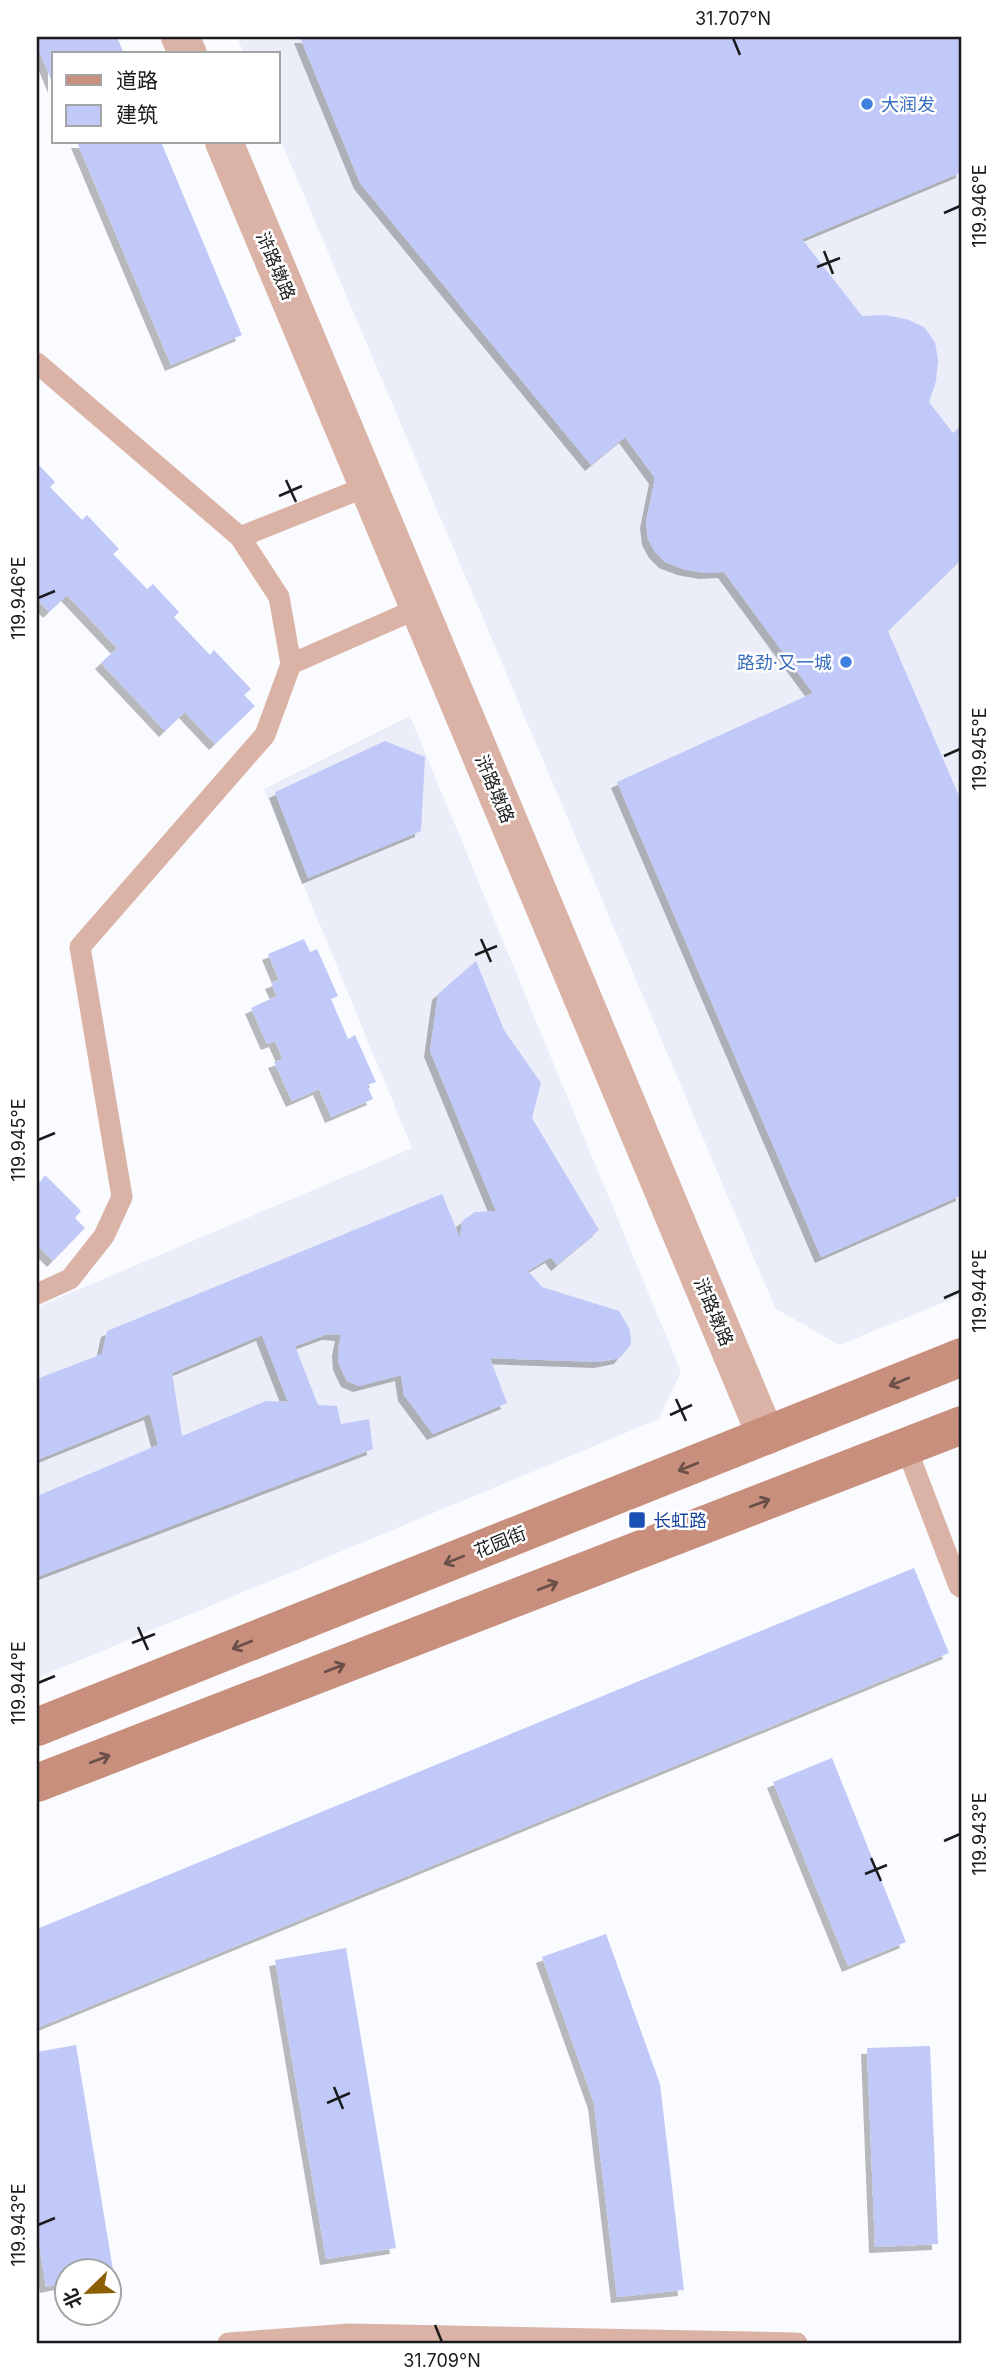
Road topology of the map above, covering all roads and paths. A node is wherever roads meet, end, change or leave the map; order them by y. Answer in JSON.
{"nodes":[{"id":1,"x":225,"y":144,"type":"edge"},
{"id":2,"x":37,"y":363,"type":"edge"},
{"id":3,"x":368,"y":486,"type":"junction"},
{"id":4,"x":240,"y":537,"type":"junction"},
{"id":5,"x":419,"y":608,"type":"junction"},
{"id":6,"x":291,"y":664,"type":"junction"},
{"id":7,"x":37,"y":1294,"type":"edge"},
{"id":8,"x":962,"y":1357,"type":"edge"},
{"id":9,"x":962,"y":1425,"type":"edge"},
{"id":10,"x":765,"y":1436,"type":"junction"},
{"id":11,"x":906,"y":1447,"type":"junction"},
{"id":12,"x":962,"y":1588,"type":"edge"},
{"id":13,"x":37,"y":1727,"type":"edge"},
{"id":14,"x":37,"y":1783,"type":"edge"},
{"id":15,"x":228,"y":2343,"type":"edge"},
{"id":16,"x":797,"y":2343,"type":"edge"}],
"edges":[{"from":1,"to":3,"type":"street","name":"浒路墩路"},
{"from":2,"to":4,"type":"lane"},
{"from":3,"to":4,"type":"lane"},
{"from":3,"to":5,"type":"street","name":"浒路墩路"},
{"from":4,"to":6,"type":"lane"},
{"from":5,"to":6,"type":"lane"},
{"from":5,"to":10,"type":"street","name":"浒路墩路"},
{"from":6,"to":7,"type":"lane"},
{"from":8,"to":10,"type":"main road","name":"花园街","one_way":true},
{"from":9,"to":11,"type":"main road"},
{"from":10,"to":13,"type":"main road","name":"花园街","one_way":true},
{"from":11,"to":12,"type":"lane"},
{"from":14,"to":11,"type":"main road","one_way":true},
{"from":15,"to":16,"type":"lane"}]}
